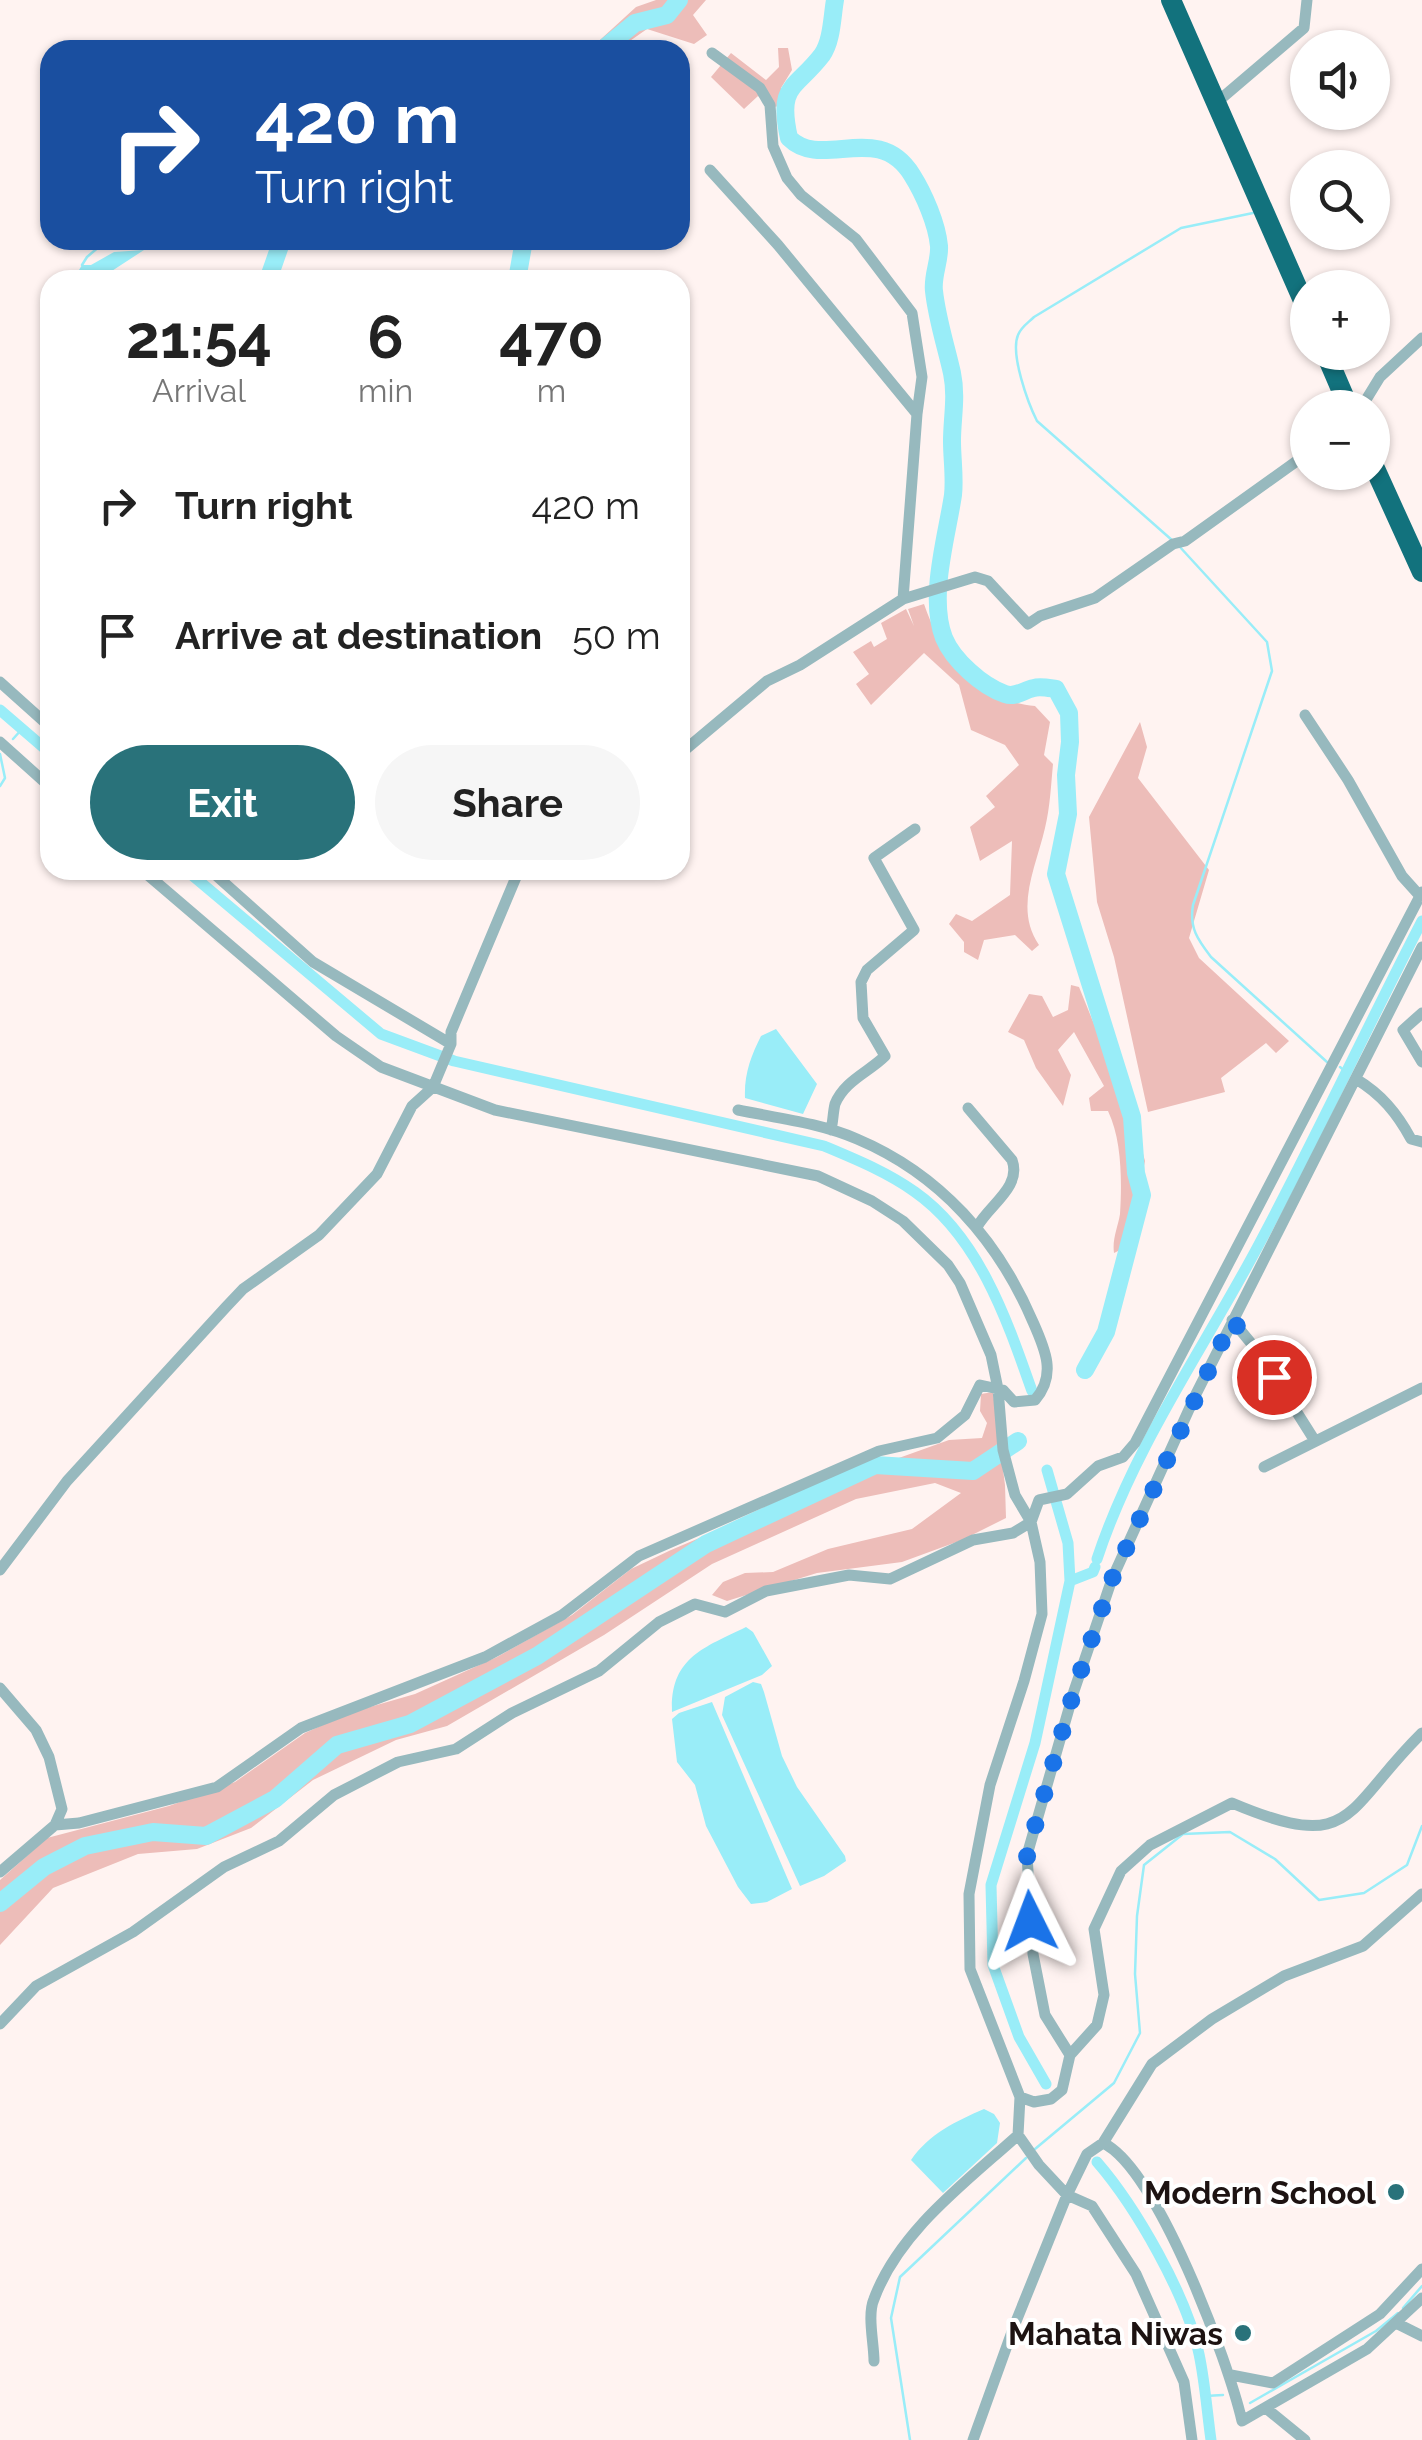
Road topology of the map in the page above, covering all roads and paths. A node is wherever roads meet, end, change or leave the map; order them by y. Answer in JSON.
{"nodes":[{"id":1,"x":1171,"y":0,"type":"edge"},
{"id":2,"x":1307,"y":0,"type":"edge"},
{"id":3,"x":712,"y":53,"type":"dead end"},
{"id":4,"x":1216,"y":103,"type":"junction"},
{"id":5,"x":710,"y":170,"type":"dead end"},
{"id":6,"x":1290,"y":271,"type":"edge"},
{"id":7,"x":1422,"y":338,"type":"edge"},
{"id":8,"x":1372,"y":390,"type":"edge"},
{"id":9,"x":917,"y":414,"type":"junction"},
{"id":10,"x":1290,"y":465,"type":"edge"},
{"id":11,"x":1385,"y":490,"type":"edge"},
{"id":12,"x":1422,"y":572,"type":"edge"},
{"id":13,"x":904,"y":599,"type":"junction"},
{"id":14,"x":0,"y":682,"type":"edge"},
{"id":15,"x":1306,"y":714,"type":"dead end"},
{"id":16,"x":40,"y":717,"type":"edge"},
{"id":17,"x":0,"y":742,"type":"edge"},
{"id":18,"x":690,"y":746,"type":"edge"},
{"id":19,"x":40,"y":778,"type":"edge"},
{"id":20,"x":914,"y":829,"type":"dead end"},
{"id":21,"x":154,"y":880,"type":"edge"},
{"id":22,"x":221,"y":880,"type":"edge"},
{"id":23,"x":515,"y":880,"type":"edge"},
{"id":24,"x":1421,"y":894,"type":"edge"},
{"id":25,"x":1422,"y":946,"type":"edge"},
{"id":26,"x":1422,"y":1013,"type":"edge"},
{"id":27,"x":448,"y":1050,"type":"junction"},
{"id":28,"x":1422,"y":1062,"type":"edge"},
{"id":29,"x":1356,"y":1080,"type":"junction"},
{"id":30,"x":435,"y":1082,"type":"junction"},
{"id":31,"x":968,"y":1108,"type":"dead end"},
{"id":32,"x":738,"y":1110,"type":"dead end"},
{"id":33,"x":831,"y":1130,"type":"junction"},
{"id":34,"x":1422,"y":1142,"type":"edge"},
{"id":35,"x":977,"y":1227,"type":"junction"},
{"id":36,"x":1232,"y":1320,"type":"junction"},
{"id":37,"x":998,"y":1388,"type":"junction"},
{"id":38,"x":1422,"y":1388,"type":"edge"},
{"id":39,"x":1315,"y":1442,"type":"junction"},
{"id":40,"x":1264,"y":1467,"type":"dead end"},
{"id":41,"x":1031,"y":1522,"type":"junction"},
{"id":42,"x":0,"y":1570,"type":"edge"},
{"id":43,"x":0,"y":1688,"type":"edge"},
{"id":44,"x":1422,"y":1733,"type":"edge"},
{"id":45,"x":55,"y":1825,"type":"junction"},
{"id":46,"x":0,"y":1872,"type":"edge"},
{"id":47,"x":1422,"y":1894,"type":"edge"},
{"id":48,"x":0,"y":2024,"type":"edge"},
{"id":49,"x":1070,"y":2055,"type":"junction"},
{"id":50,"x":1020,"y":2097,"type":"junction"},
{"id":51,"x":1018,"y":2135,"type":"junction"},
{"id":52,"x":1103,"y":2142,"type":"junction"},
{"id":53,"x":1067,"y":2194,"type":"junction"},
{"id":54,"x":1422,"y":2269,"type":"edge"},
{"id":55,"x":1422,"y":2298,"type":"edge"},
{"id":56,"x":1396,"y":2324,"type":"junction"},
{"id":57,"x":1422,"y":2336,"type":"edge"},
{"id":58,"x":874,"y":2361,"type":"dead end"},
{"id":59,"x":1231,"y":2374,"type":"junction"},
{"id":60,"x":1267,"y":2409,"type":"junction"},
{"id":61,"x":973,"y":2440,"type":"edge"},
{"id":62,"x":1192,"y":2440,"type":"edge"},
{"id":63,"x":1305,"y":2440,"type":"edge"}],
"edges":[{"from":1,"to":4,"type":"highway"},
{"from":2,"to":4,"type":"street"},
{"from":3,"to":9,"type":"street"},
{"from":4,"to":6,"type":"highway"},
{"from":5,"to":9,"type":"street"},
{"from":7,"to":8,"type":"street"},
{"from":9,"to":13,"type":"street"},
{"from":10,"to":13,"type":"street"},
{"from":11,"to":12,"type":"highway"},
{"from":13,"to":18,"type":"street"},
{"from":14,"to":16,"type":"street"},
{"from":15,"to":24,"type":"street"},
{"from":17,"to":19,"type":"street"},
{"from":20,"to":33,"type":"street"},
{"from":21,"to":30,"type":"street"},
{"from":22,"to":27,"type":"street"},
{"from":23,"to":27,"type":"street"},
{"from":24,"to":41,"type":"street"},
{"from":25,"to":29,"type":"street"},
{"from":26,"to":28,"type":"street"},
{"from":27,"to":30,"type":"street"},
{"from":29,"to":34,"type":"street"},
{"from":29,"to":36,"type":"street"},
{"from":30,"to":37,"type":"street"},
{"from":30,"to":42,"type":"street"},
{"from":31,"to":35,"type":"street"},
{"from":32,"to":33,"type":"street"},
{"from":33,"to":35,"type":"street"},
{"from":35,"to":37,"type":"street"},
{"from":36,"to":39,"type":"street"},
{"from":36,"to":49,"type":"street"},
{"from":37,"to":41,"type":"street"},
{"from":37,"to":45,"type":"street"},
{"from":38,"to":39,"type":"street"},
{"from":39,"to":40,"type":"street"},
{"from":41,"to":48,"type":"street"},
{"from":41,"to":50,"type":"street"},
{"from":43,"to":45,"type":"street"},
{"from":44,"to":49,"type":"street"},
{"from":45,"to":46,"type":"street"},
{"from":47,"to":52,"type":"street"},
{"from":49,"to":50,"type":"street"},
{"from":50,"to":51,"type":"street"},
{"from":51,"to":53,"type":"street"},
{"from":51,"to":58,"type":"street"},
{"from":52,"to":53,"type":"street"},
{"from":52,"to":59,"type":"street"},
{"from":53,"to":61,"type":"street"},
{"from":53,"to":62,"type":"street"},
{"from":54,"to":59,"type":"street"},
{"from":55,"to":56,"type":"street"},
{"from":56,"to":57,"type":"street"},
{"from":56,"to":60,"type":"street"},
{"from":59,"to":60,"type":"street"},
{"from":60,"to":63,"type":"street"}]}
